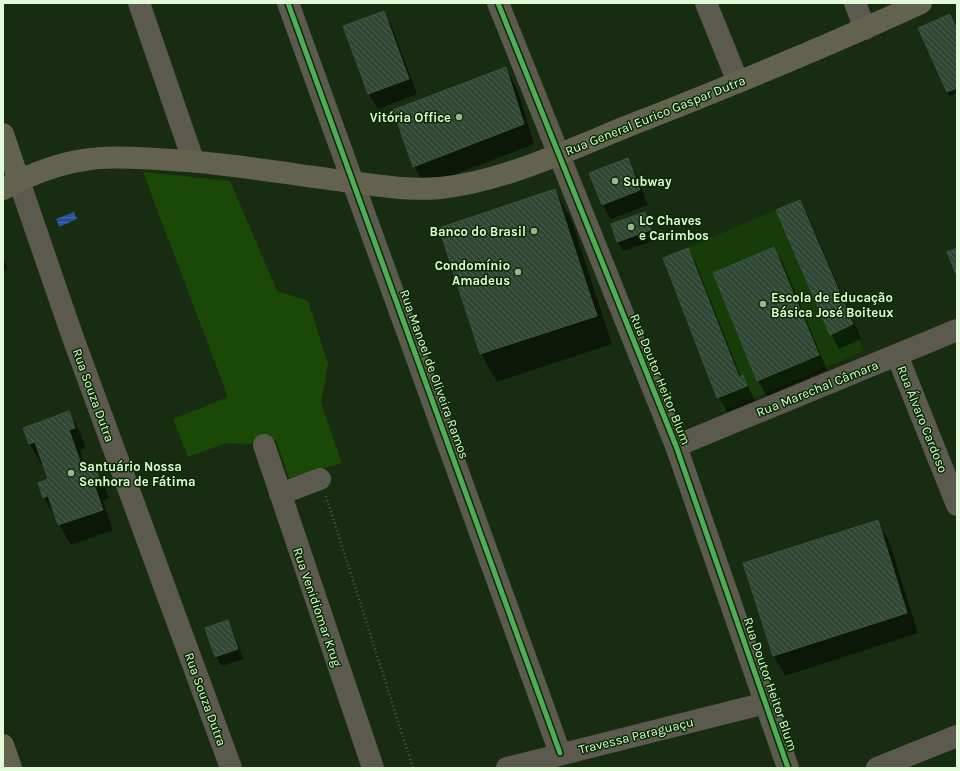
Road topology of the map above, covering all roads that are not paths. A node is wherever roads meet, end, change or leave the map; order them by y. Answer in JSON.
{"nodes":[{"id":1,"x":139,"y":3,"type":"edge"},
{"id":2,"x":288,"y":3,"type":"edge"},
{"id":3,"x":498,"y":3,"type":"edge"},
{"id":4,"x":706,"y":3,"type":"edge"},
{"id":5,"x":855,"y":3,"type":"edge"},
{"id":6,"x":921,"y":3,"type":"edge"},
{"id":7,"x":865,"y":29,"type":"junction"},
{"id":8,"x":738,"y":82,"type":"junction"},
{"id":9,"x":3,"y":134,"type":"edge"},
{"id":10,"x":559,"y":154,"type":"junction"},
{"id":11,"x":193,"y":160,"type":"junction"},
{"id":12,"x":354,"y":182,"type":"junction"},
{"id":13,"x":11,"y":185,"type":"edge"},
{"id":14,"x":957,"y":330,"type":"edge"},
{"id":15,"x":897,"y":355,"type":"junction"},
{"id":16,"x":264,"y":445,"type":"dead end"},
{"id":17,"x":676,"y":446,"type":"junction"},
{"id":18,"x":320,"y":479,"type":"road end"},
{"id":19,"x":280,"y":494,"type":"junction"},
{"id":20,"x":957,"y":506,"type":"edge"},
{"id":21,"x":766,"y":703,"type":"junction"},
{"id":22,"x":957,"y":736,"type":"edge"},
{"id":23,"x":3,"y":745,"type":"edge"},
{"id":24,"x":560,"y":754,"type":"junction"},
{"id":25,"x":11,"y":768,"type":"edge"},
{"id":26,"x":231,"y":768,"type":"edge"},
{"id":27,"x":373,"y":768,"type":"edge"},
{"id":28,"x":507,"y":768,"type":"edge"},
{"id":29,"x":788,"y":768,"type":"edge"},
{"id":30,"x":877,"y":768,"type":"edge"}],
"edges":[{"from":1,"to":11,"type":"street"},
{"from":2,"to":12,"type":"street","name":"Rua Manoel de Oliveira Ramos"},
{"from":3,"to":10,"type":"street","name":"Rua Doutor Heitor Blum"},
{"from":4,"to":8,"type":"street"},
{"from":5,"to":7,"type":"street"},
{"from":6,"to":7,"type":"main road","name":"Rua General Eurico Gaspar Dutra"},
{"from":7,"to":8,"type":"main road","name":"Rua General Eurico Gaspar Dutra"},
{"from":8,"to":10,"type":"main road","name":"Rua General Eurico Gaspar Dutra"},
{"from":9,"to":13,"type":"main road","name":"Rua Souza Dutra"},
{"from":10,"to":12,"type":"main road","name":"Rua General Eurico Gaspar Dutra"},
{"from":10,"to":17,"type":"street","name":"Rua Doutor Heitor Blum"},
{"from":11,"to":12,"type":"main road","name":"Rua General Eurico Gaspar Dutra"},
{"from":11,"to":13,"type":"main road","name":"Rua General Eurico Gaspar Dutra"},
{"from":12,"to":24,"type":"street","name":"Rua Manoel de Oliveira Ramos"},
{"from":13,"to":26,"type":"street","name":"Rua Souza Dutra"},
{"from":14,"to":15,"type":"street","name":"Rua Marechal Câmara"},
{"from":15,"to":17,"type":"street","name":"Rua Marechal Câmara"},
{"from":15,"to":20,"type":"street","name":"Rua Álvaro Cardoso"},
{"from":16,"to":19,"type":"street","name":"Rua Venidiomar Krug"},
{"from":17,"to":21,"type":"street","name":"Rua Doutor Heitor Blum"},
{"from":18,"to":19,"type":"street"},
{"from":19,"to":27,"type":"street","name":"Rua Venidiomar Krug"},
{"from":21,"to":24,"type":"street","name":"Travessa Paraguaçu"},
{"from":21,"to":29,"type":"street","name":"Rua Doutor Heitor Blum"},
{"from":22,"to":30,"type":"street"},
{"from":23,"to":25,"type":"main road"},
{"from":24,"to":28,"type":"street","name":"Travessa Paraguaçu"}]}
